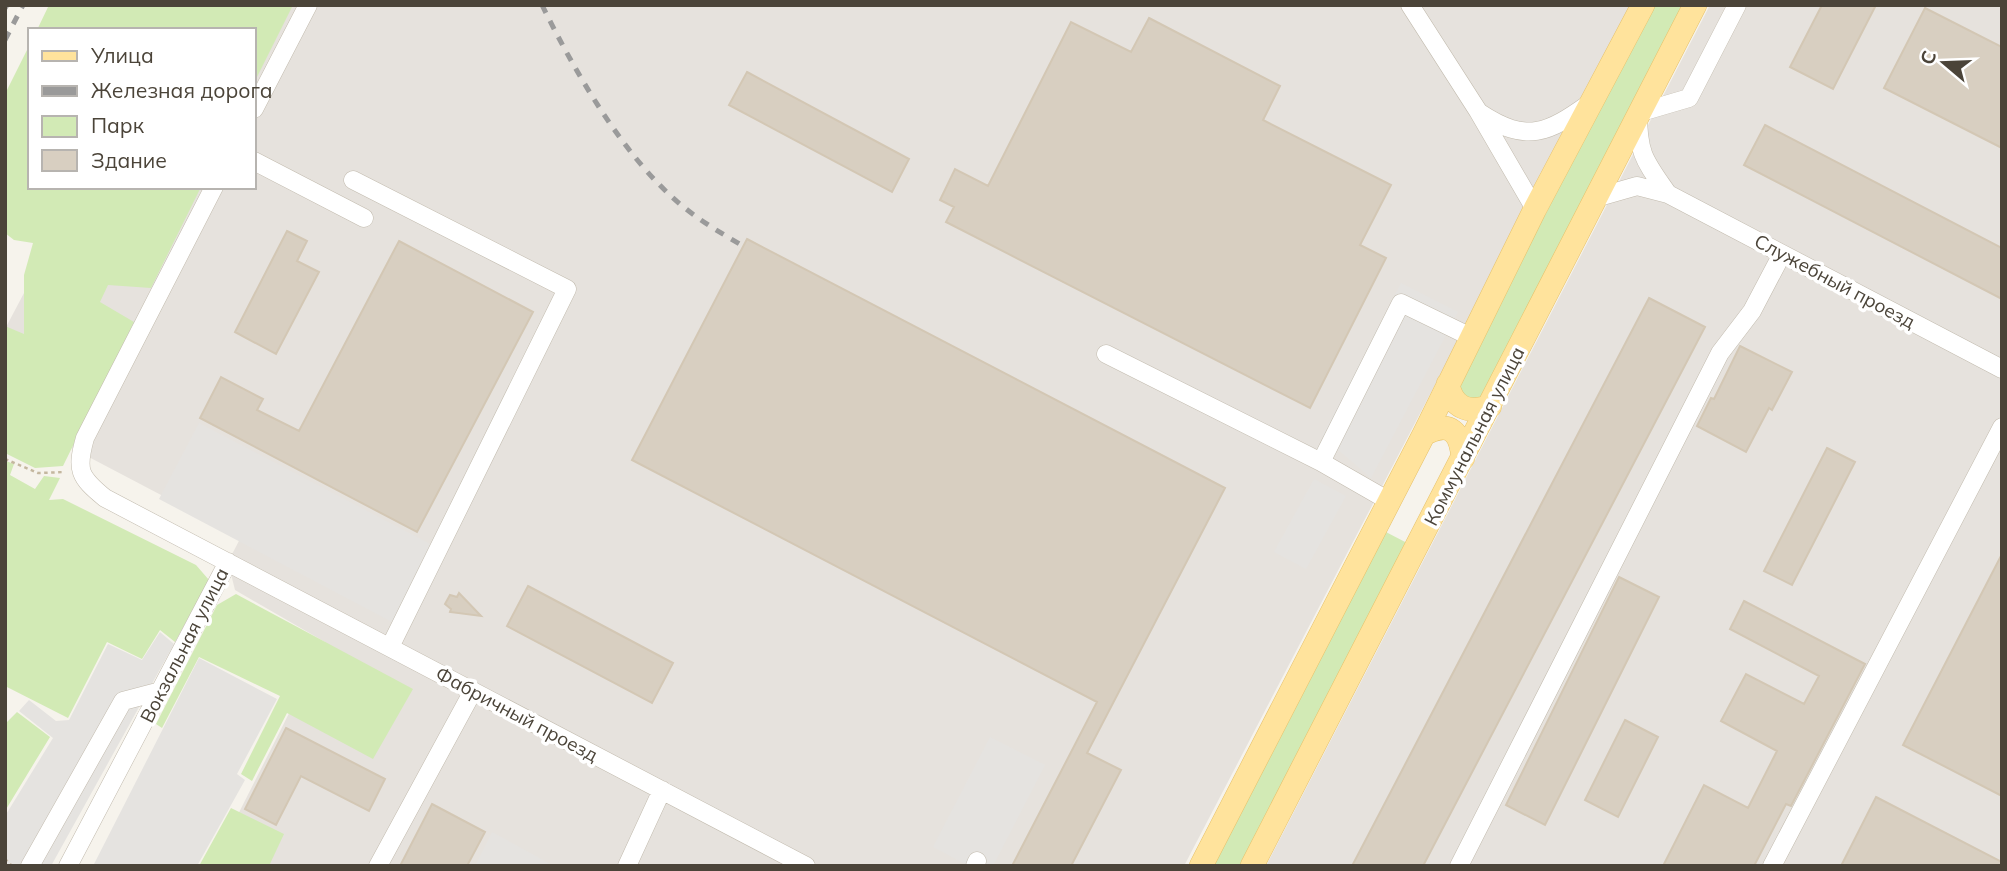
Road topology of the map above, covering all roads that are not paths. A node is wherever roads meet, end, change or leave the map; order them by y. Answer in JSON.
{"nodes":[{"id":1,"x":308,"y":5,"type":"edge"},
{"id":2,"x":1410,"y":5,"type":"edge"},
{"id":3,"x":1643,"y":5,"type":"edge"},
{"id":4,"x":1695,"y":5,"type":"edge"},
{"id":5,"x":1737,"y":5,"type":"edge"},
{"id":6,"x":1593,"y":101,"type":"junction"},
{"id":7,"x":256,"y":106,"type":"edge"},
{"id":8,"x":1478,"y":111,"type":"junction"},
{"id":9,"x":1638,"y":113,"type":"junction"},
{"id":10,"x":256,"y":162,"type":"edge"},
{"id":11,"x":353,"y":180,"type":"dead end"},
{"id":12,"x":213,"y":189,"type":"edge"},
{"id":13,"x":1668,"y":194,"type":"junction"},
{"id":14,"x":1595,"y":198,"type":"junction"},
{"id":15,"x":1535,"y":209,"type":"junction"},
{"id":16,"x":364,"y":218,"type":"dead end"},
{"id":17,"x":1782,"y":254,"type":"junction"},
{"id":18,"x":1471,"y":337,"type":"junction"},
{"id":19,"x":1106,"y":354,"type":"dead end"},
{"id":20,"x":2002,"y":369,"type":"edge"},
{"id":21,"x":1448,"y":384,"type":"junction"},
{"id":22,"x":1490,"y":406,"type":"junction"},
{"id":23,"x":2002,"y":427,"type":"edge"},
{"id":24,"x":1424,"y":434,"type":"junction"},
{"id":25,"x":1463,"y":458,"type":"junction"},
{"id":26,"x":1321,"y":462,"type":"junction"},
{"id":27,"x":1390,"y":501,"type":"junction"},
{"id":28,"x":228,"y":562,"type":"junction"},
{"id":29,"x":390,"y":648,"type":"junction"},
{"id":30,"x":161,"y":691,"type":"junction"},
{"id":31,"x":473,"y":691,"type":"junction"},
{"id":32,"x":662,"y":790,"type":"junction"},
{"id":33,"x":30,"y":866,"type":"edge"},
{"id":34,"x":68,"y":866,"type":"edge"},
{"id":35,"x":378,"y":866,"type":"edge"},
{"id":36,"x":627,"y":866,"type":"edge"},
{"id":37,"x":806,"y":866,"type":"edge"},
{"id":38,"x":1201,"y":866,"type":"edge"},
{"id":39,"x":1252,"y":866,"type":"edge"},
{"id":40,"x":1459,"y":866,"type":"edge"},
{"id":41,"x":1773,"y":866,"type":"edge"}],
"edges":[{"from":1,"to":7,"type":"street"},
{"from":2,"to":8,"type":"street"},
{"from":3,"to":6,"type":"main road"},
{"from":4,"to":9,"type":"main road","name":"Коммунальная улица"},
{"from":5,"to":9,"type":"street"},
{"from":6,"to":8,"type":"street"},
{"from":6,"to":15,"type":"main road"},
{"from":8,"to":15,"type":"street"},
{"from":9,"to":13,"type":"street","name":"Служебный проезд"},
{"from":9,"to":14,"type":"main road","name":"Коммунальная улица"},
{"from":10,"to":16,"type":"street"},
{"from":11,"to":29,"type":"street"},
{"from":12,"to":28,"type":"street","name":"Вокзальная улица"},
{"from":13,"to":14,"type":"street","name":"Служебный проезд"},
{"from":13,"to":17,"type":"street","name":"Служебный проезд"},
{"from":14,"to":22,"type":"main road","name":"Коммунальная улица"},
{"from":15,"to":18,"type":"main road"},
{"from":17,"to":20,"type":"street","name":"Служебный проезд"},
{"from":17,"to":40,"type":"street"},
{"from":18,"to":21,"type":"main road"},
{"from":18,"to":26,"type":"street"},
{"from":19,"to":26,"type":"street"},
{"from":21,"to":22,"type":"main road"},
{"from":21,"to":24,"type":"main road"},
{"from":22,"to":25,"type":"main road","name":"Коммунальная улица"},
{"from":23,"to":41,"type":"street"},
{"from":24,"to":25,"type":"main road"},
{"from":24,"to":27,"type":"main road"},
{"from":25,"to":39,"type":"main road","name":"Коммунальная улица"},
{"from":26,"to":27,"type":"street"},
{"from":27,"to":38,"type":"main road"},
{"from":28,"to":29,"type":"street","name":"Фабричный проезд"},
{"from":28,"to":30,"type":"street","name":"Вокзальная улица"},
{"from":29,"to":31,"type":"street","name":"Фабричный проезд"},
{"from":30,"to":33,"type":"street"},
{"from":30,"to":34,"type":"street","name":"Вокзальная улица"},
{"from":31,"to":32,"type":"street","name":"Фабричный проезд"},
{"from":31,"to":35,"type":"street"},
{"from":32,"to":36,"type":"street"},
{"from":32,"to":37,"type":"street","name":"Фабричный проезд"}]}
